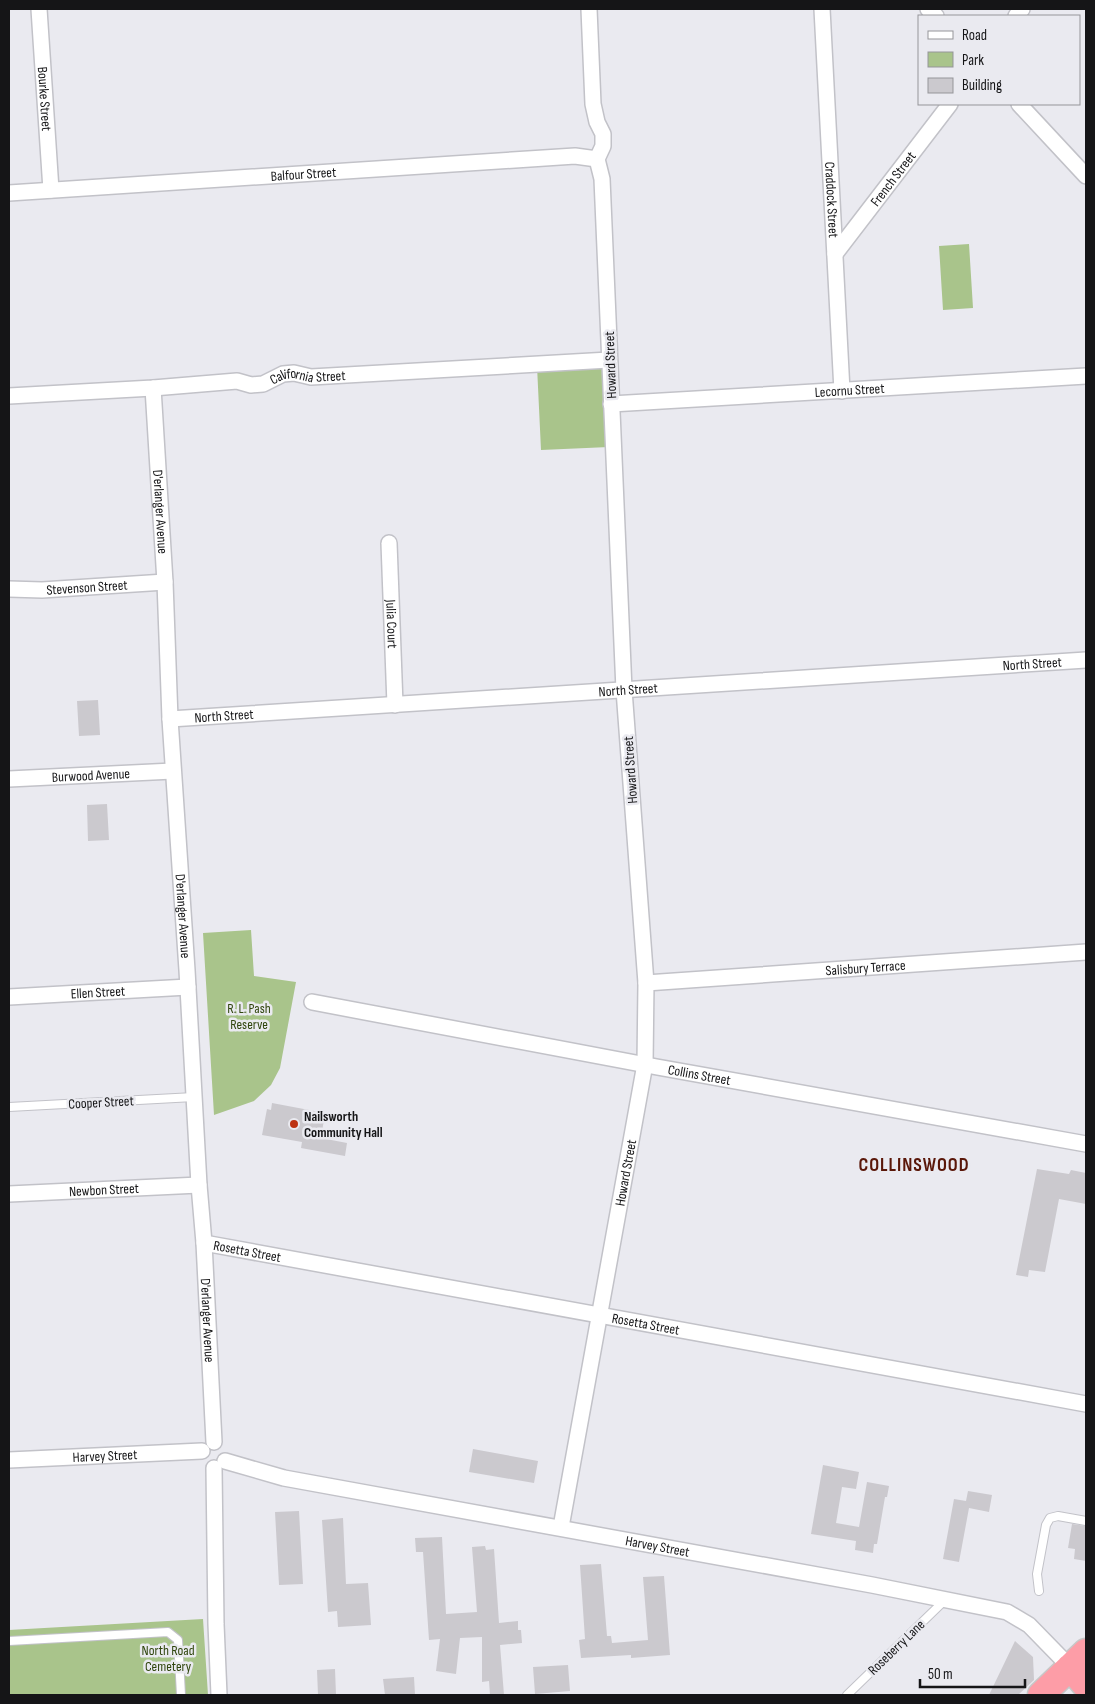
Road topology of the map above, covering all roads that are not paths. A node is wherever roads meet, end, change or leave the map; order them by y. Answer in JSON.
{"nodes":[{"id":1,"x":39,"y":9,"type":"edge"},
{"id":2,"x":589,"y":9,"type":"edge"},
{"id":3,"x":822,"y":9,"type":"edge"},
{"id":4,"x":949,"y":105,"type":"edge"},
{"id":5,"x":1020,"y":105,"type":"edge"},
{"id":6,"x":597,"y":159,"type":"junction"},
{"id":7,"x":1086,"y":176,"type":"edge"},
{"id":8,"x":50,"y":190,"type":"junction"},
{"id":9,"x":9,"y":193,"type":"edge"},
{"id":10,"x":835,"y":254,"type":"junction"},
{"id":11,"x":609,"y":360,"type":"junction"},
{"id":12,"x":1086,"y":376,"type":"edge"},
{"id":13,"x":153,"y":388,"type":"junction"},
{"id":14,"x":842,"y":390,"type":"junction"},
{"id":15,"x":9,"y":396,"type":"edge"},
{"id":16,"x":611,"y":404,"type":"junction"},
{"id":17,"x":389,"y":543,"type":"dead end"},
{"id":18,"x":165,"y":582,"type":"junction"},
{"id":19,"x":9,"y":589,"type":"edge"},
{"id":20,"x":1086,"y":660,"type":"edge"},
{"id":21,"x":624,"y":690,"type":"junction"},
{"id":22,"x":395,"y":705,"type":"junction"},
{"id":23,"x":170,"y":719,"type":"junction"},
{"id":24,"x":173,"y":771,"type":"junction"},
{"id":25,"x":9,"y":779,"type":"edge"},
{"id":26,"x":1086,"y":952,"type":"edge"},
{"id":27,"x":646,"y":983,"type":"junction"},
{"id":28,"x":188,"y":987,"type":"junction"},
{"id":29,"x":9,"y":997,"type":"edge"},
{"id":30,"x":312,"y":1002,"type":"dead end"},
{"id":31,"x":645,"y":1064,"type":"junction"},
{"id":32,"x":194,"y":1097,"type":"junction"},
{"id":33,"x":9,"y":1107,"type":"edge"},
{"id":34,"x":1086,"y":1144,"type":"edge"},
{"id":35,"x":199,"y":1185,"type":"junction"},
{"id":36,"x":9,"y":1194,"type":"edge"},
{"id":37,"x":204,"y":1243,"type":"junction"},
{"id":38,"x":598,"y":1316,"type":"junction"},
{"id":39,"x":1086,"y":1404,"type":"edge"},
{"id":40,"x":214,"y":1442,"type":"junction"},
{"id":41,"x":202,"y":1451,"type":"junction"},
{"id":42,"x":9,"y":1460,"type":"edge"},
{"id":43,"x":220,"y":1464,"type":"junction"},
{"id":44,"x":1086,"y":1521,"type":"edge"},
{"id":45,"x":561,"y":1527,"type":"junction"},
{"id":46,"x":1039,"y":1592,"type":"dead end"},
{"id":47,"x":946,"y":1599,"type":"junction"},
{"id":48,"x":9,"y":1641,"type":"edge"},
{"id":49,"x":1082,"y":1673,"type":"edge"},
{"id":50,"x":181,"y":1695,"type":"edge"},
{"id":51,"x":219,"y":1695,"type":"edge"},
{"id":52,"x":846,"y":1695,"type":"edge"},
{"id":53,"x":1041,"y":1695,"type":"edge"},
{"id":54,"x":1076,"y":1695,"type":"edge"}],
"edges":[{"from":1,"to":8,"type":"street","name":"Bourke Street"},
{"from":2,"to":6,"type":"street","name":"Howard Street"},
{"from":3,"to":10,"type":"street","name":"Craddock Street"},
{"from":4,"to":10,"type":"street","name":"French Street"},
{"from":5,"to":7,"type":"street"},
{"from":6,"to":8,"type":"street","name":"Balfour Street"},
{"from":6,"to":11,"type":"street","name":"Howard Street"},
{"from":8,"to":9,"type":"street","name":"Balfour Street"},
{"from":10,"to":14,"type":"street","name":"Craddock Street"},
{"from":11,"to":13,"type":"street","name":"California Street"},
{"from":11,"to":16,"type":"street","name":"Howard Street"},
{"from":12,"to":14,"type":"street","name":"Lecornu Street"},
{"from":13,"to":15,"type":"street","name":"California Street"},
{"from":13,"to":18,"type":"street","name":"D'erlanger Avenue"},
{"from":14,"to":16,"type":"street","name":"Lecornu Street"},
{"from":16,"to":21,"type":"street","name":"Howard Street"},
{"from":17,"to":22,"type":"street","name":"Julia Court"},
{"from":18,"to":19,"type":"street","name":"Stevenson Street"},
{"from":18,"to":23,"type":"street","name":"D'erlanger Avenue"},
{"from":20,"to":21,"type":"street","name":"North Street"},
{"from":21,"to":22,"type":"street","name":"North Street"},
{"from":21,"to":27,"type":"street","name":"Howard Street"},
{"from":22,"to":23,"type":"street","name":"North Street"},
{"from":23,"to":24,"type":"street","name":"D'erlanger Avenue"},
{"from":24,"to":25,"type":"street","name":"Burwood Avenue"},
{"from":24,"to":28,"type":"street","name":"D'erlanger Avenue"},
{"from":26,"to":27,"type":"street","name":"Salisbury Terrace"},
{"from":27,"to":31,"type":"street","name":"Howard Street"},
{"from":28,"to":29,"type":"street","name":"Ellen Street"},
{"from":28,"to":32,"type":"street","name":"D'erlanger Avenue"},
{"from":30,"to":31,"type":"street","name":"Collins Street"},
{"from":31,"to":34,"type":"street","name":"Collins Street"},
{"from":31,"to":38,"type":"street","name":"Howard Street"},
{"from":32,"to":33,"type":"lane","name":"Cooper Street"},
{"from":32,"to":35,"type":"street","name":"D'erlanger Avenue"},
{"from":35,"to":36,"type":"street","name":"Newbon Street"},
{"from":35,"to":37,"type":"street","name":"D'erlanger Avenue"},
{"from":37,"to":38,"type":"street","name":"Rosetta Street"},
{"from":37,"to":40,"type":"street","name":"D'erlanger Avenue"},
{"from":38,"to":39,"type":"street","name":"Rosetta Street"},
{"from":38,"to":45,"type":"street","name":"Howard Street"},
{"from":40,"to":41,"type":"street"},
{"from":40,"to":43,"type":"street"},
{"from":41,"to":42,"type":"street","name":"Harvey Street"},
{"from":41,"to":43,"type":"street"},
{"from":43,"to":45,"type":"street","name":"Harvey Street"},
{"from":43,"to":51,"type":"street"},
{"from":44,"to":46,"type":"lane"},
{"from":45,"to":47,"type":"street","name":"Harvey Street"},
{"from":47,"to":49,"type":"street","name":"Harvey Street"},
{"from":47,"to":52,"type":"lane","name":"Roseberry Lane"},
{"from":48,"to":50,"type":"lane"},
{"from":49,"to":53,"type":"highway"},
{"from":49,"to":54,"type":"highway"}]}
